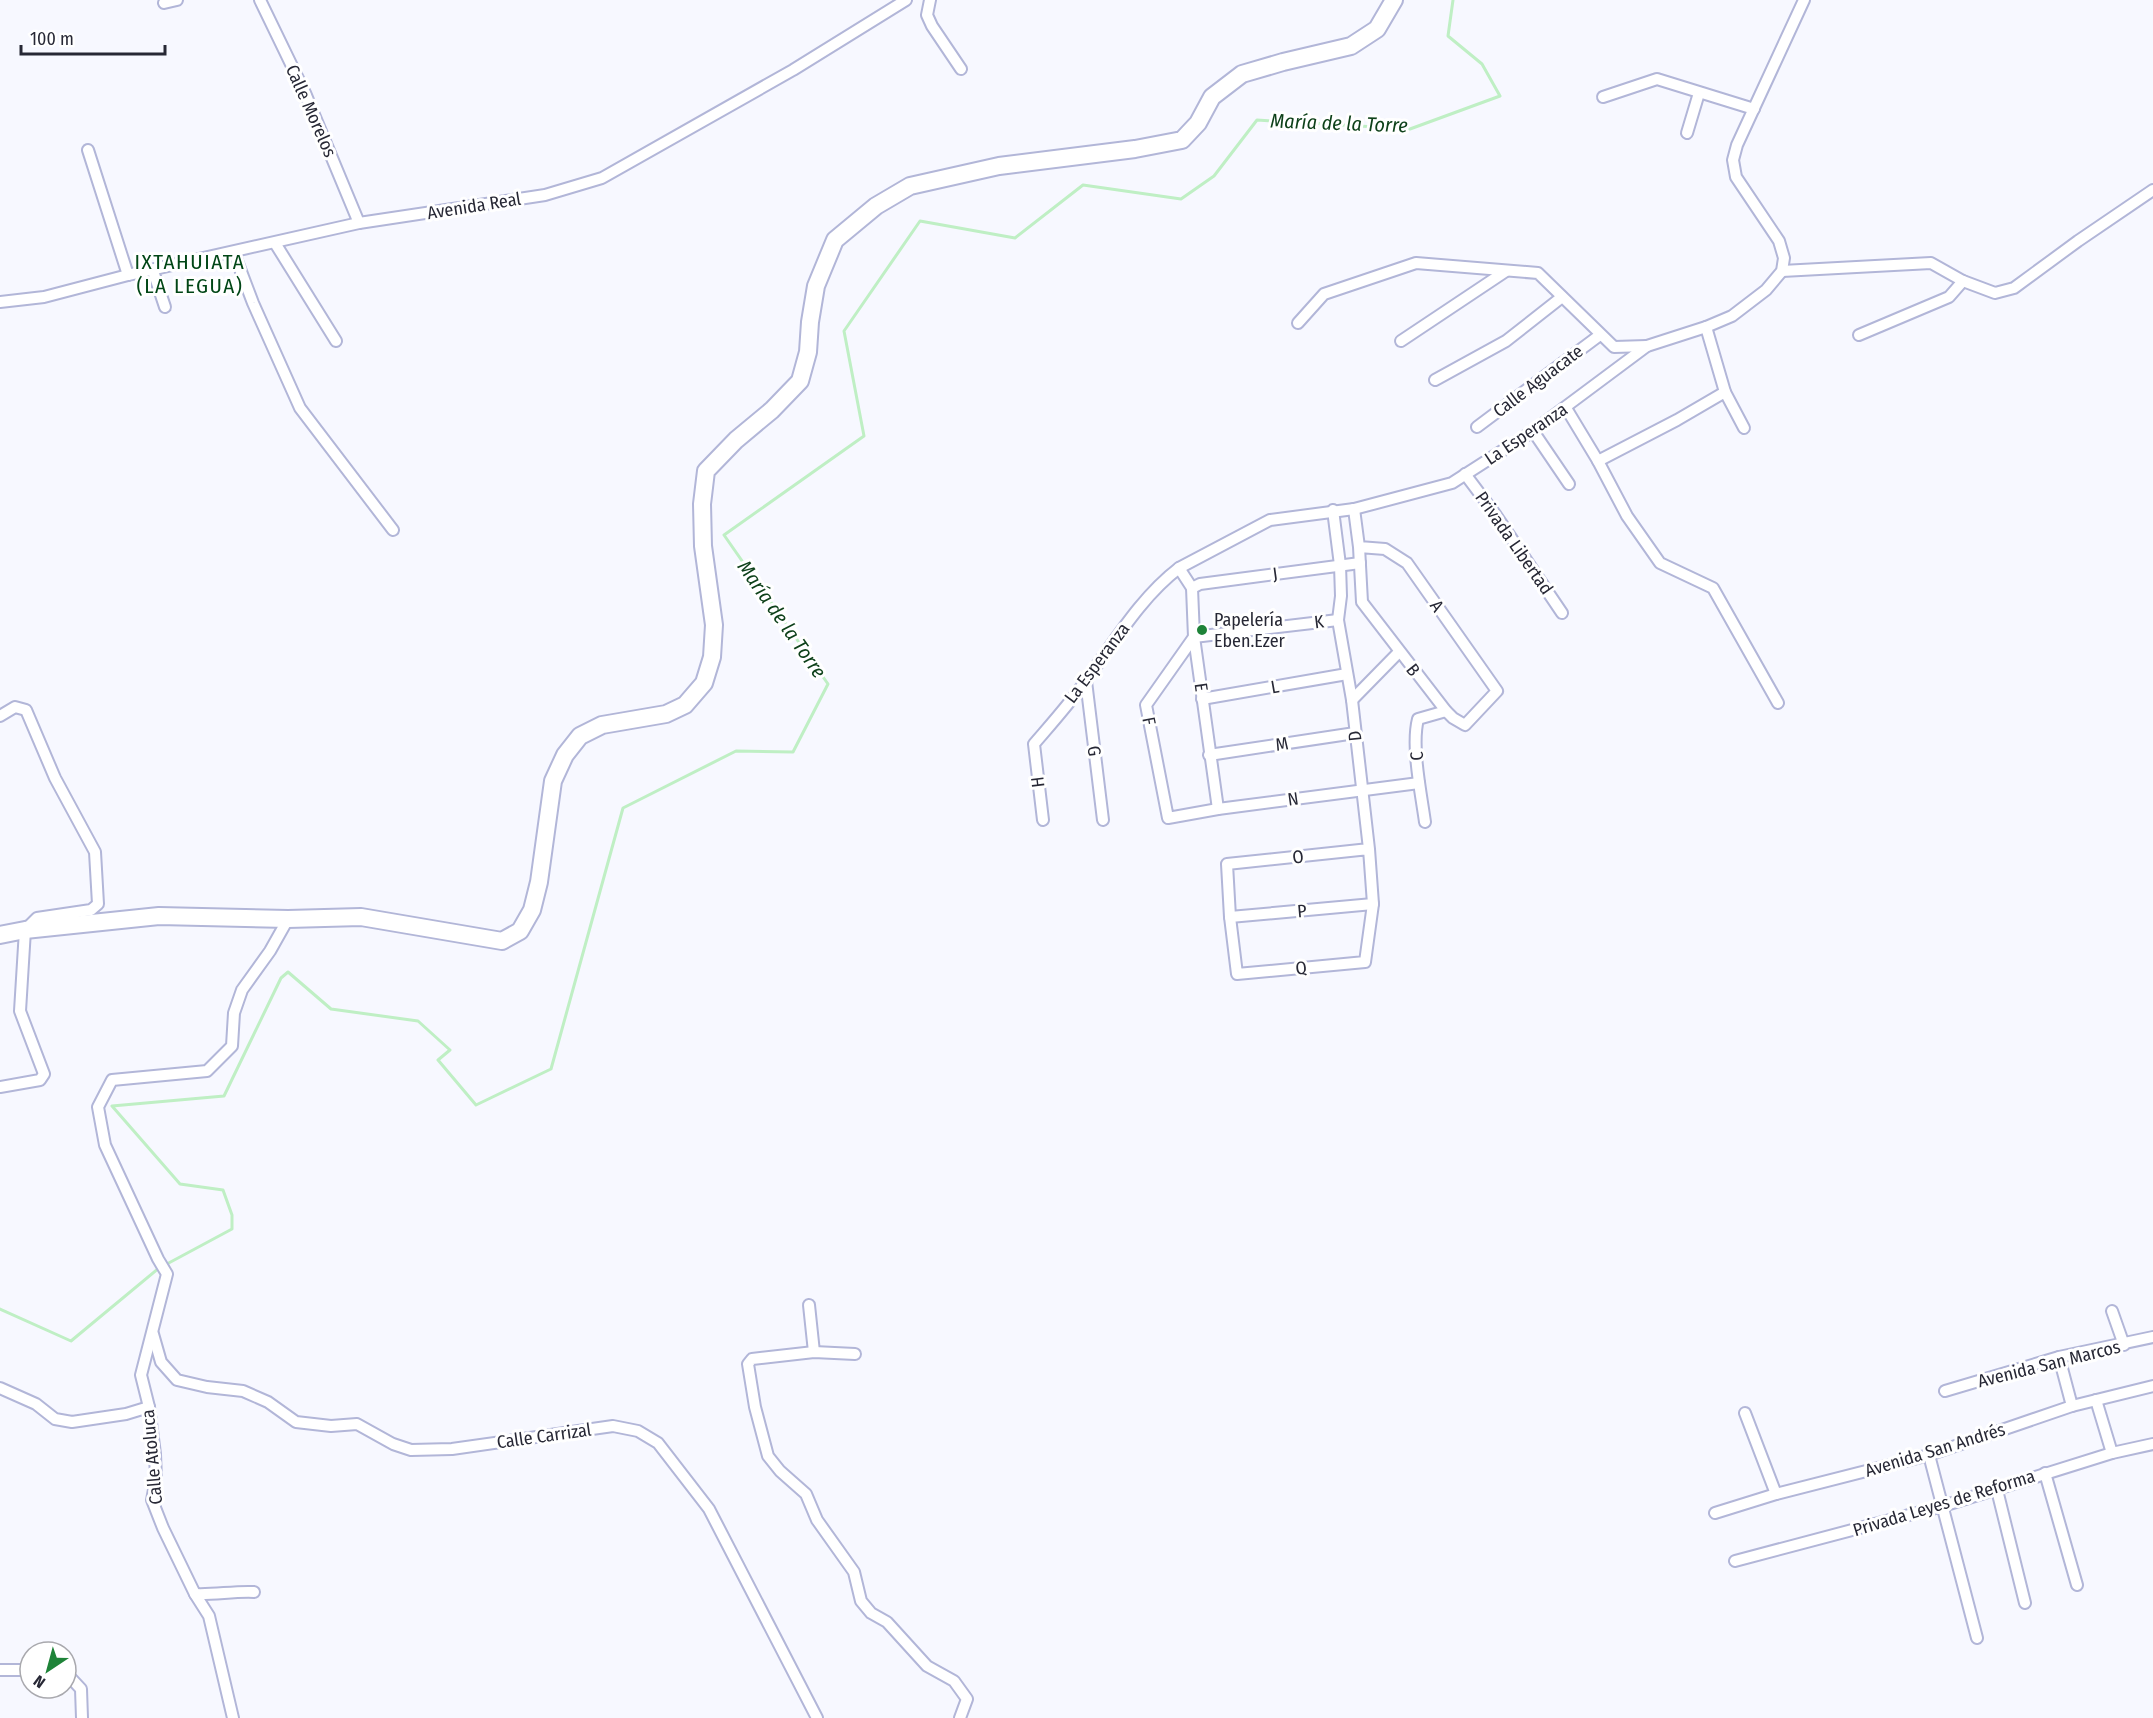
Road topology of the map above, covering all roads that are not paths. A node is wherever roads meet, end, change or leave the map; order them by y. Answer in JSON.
{"nodes":[{"id":1,"x":177,"y":0,"type":"edge"},
{"id":2,"x":260,"y":0,"type":"edge"},
{"id":3,"x":906,"y":0,"type":"edge"},
{"id":4,"x":930,"y":0,"type":"edge"},
{"id":5,"x":1394,"y":0,"type":"edge"},
{"id":6,"x":1804,"y":0,"type":"edge"},
{"id":7,"x":164,"y":3,"type":"dead end"},
{"id":8,"x":961,"y":69,"type":"dead end"},
{"id":9,"x":1699,"y":93,"type":"junction"},
{"id":10,"x":1603,"y":97,"type":"dead end"},
{"id":11,"x":1754,"y":109,"type":"junction"},
{"id":12,"x":1687,"y":133,"type":"dead end"},
{"id":13,"x":88,"y":150,"type":"dead end"},
{"id":14,"x":2153,"y":190,"type":"edge"},
{"id":15,"x":359,"y":223,"type":"junction"},
{"id":16,"x":275,"y":243,"type":"junction"},
{"id":17,"x":234,"y":253,"type":"junction"},
{"id":18,"x":153,"y":271,"type":"junction"},
{"id":19,"x":1506,"y":271,"type":"junction"},
{"id":20,"x":1782,"y":271,"type":"junction"},
{"id":21,"x":128,"y":275,"type":"junction"},
{"id":22,"x":1963,"y":280,"type":"junction"},
{"id":23,"x":1562,"y":297,"type":"junction"},
{"id":24,"x":0,"y":302,"type":"edge"},
{"id":25,"x":165,"y":307,"type":"dead end"},
{"id":26,"x":1298,"y":323,"type":"dead end"},
{"id":27,"x":1706,"y":327,"type":"junction"},
{"id":28,"x":1600,"y":335,"type":"junction"},
{"id":29,"x":1859,"y":335,"type":"dead end"},
{"id":30,"x":336,"y":342,"type":"dead end"},
{"id":31,"x":1401,"y":342,"type":"dead end"},
{"id":32,"x":1647,"y":346,"type":"junction"},
{"id":33,"x":1435,"y":380,"type":"dead end"},
{"id":34,"x":1725,"y":392,"type":"junction"},
{"id":35,"x":1566,"y":408,"type":"junction"},
{"id":36,"x":1477,"y":427,"type":"dead end"},
{"id":37,"x":1744,"y":428,"type":"dead end"},
{"id":38,"x":1533,"y":431,"type":"junction"},
{"id":39,"x":1598,"y":461,"type":"junction"},
{"id":40,"x":1465,"y":474,"type":"junction"},
{"id":41,"x":1569,"y":484,"type":"dead end"},
{"id":42,"x":1354,"y":509,"type":"junction"},
{"id":43,"x":1333,"y":510,"type":"junction"},
{"id":44,"x":393,"y":530,"type":"dead end"},
{"id":45,"x":1359,"y":547,"type":"junction"},
{"id":46,"x":1360,"y":564,"type":"junction"},
{"id":47,"x":1340,"y":565,"type":"junction"},
{"id":48,"x":1179,"y":568,"type":"junction"},
{"id":49,"x":1192,"y":588,"type":"junction"},
{"id":50,"x":1562,"y":613,"type":"dead end"},
{"id":51,"x":1338,"y":620,"type":"junction"},
{"id":52,"x":1194,"y":637,"type":"junction"},
{"id":53,"x":1400,"y":652,"type":"junction"},
{"id":54,"x":1347,"y":675,"type":"junction"},
{"id":55,"x":1086,"y":681,"type":"junction"},
{"id":56,"x":1497,"y":691,"type":"joint"},
{"id":57,"x":1202,"y":699,"type":"junction"},
{"id":58,"x":1352,"y":700,"type":"junction"},
{"id":59,"x":1778,"y":703,"type":"dead end"},
{"id":60,"x":1446,"y":711,"type":"junction"},
{"id":61,"x":0,"y":716,"type":"edge"},
{"id":62,"x":1355,"y":732,"type":"junction"},
{"id":63,"x":1034,"y":744,"type":"joint"},
{"id":64,"x":1209,"y":755,"type":"junction"},
{"id":65,"x":1419,"y":783,"type":"junction"},
{"id":66,"x":1362,"y":790,"type":"junction"},
{"id":67,"x":1218,"y":809,"type":"junction"},
{"id":68,"x":1168,"y":818,"type":"joint"},
{"id":69,"x":1043,"y":820,"type":"dead end"},
{"id":70,"x":1103,"y":820,"type":"dead end"},
{"id":71,"x":1425,"y":822,"type":"dead end"},
{"id":72,"x":1369,"y":849,"type":"junction"},
{"id":73,"x":1373,"y":904,"type":"junction"},
{"id":74,"x":1230,"y":917,"type":"junction"},
{"id":75,"x":288,"y":919,"type":"junction"},
{"id":76,"x":25,"y":930,"type":"junction"},
{"id":77,"x":0,"y":935,"type":"edge"},
{"id":78,"x":1365,"y":962,"type":"joint"},
{"id":79,"x":0,"y":1087,"type":"edge"},
{"id":80,"x":809,"y":1305,"type":"dead end"},
{"id":81,"x":2112,"y":1311,"type":"dead end"},
{"id":82,"x":153,"y":1334,"type":"junction"},
{"id":83,"x":2153,"y":1337,"type":"edge"},
{"id":84,"x":2124,"y":1345,"type":"junction"},
{"id":85,"x":814,"y":1352,"type":"junction"},
{"id":86,"x":855,"y":1354,"type":"dead end"},
{"id":87,"x":2059,"y":1358,"type":"junction"},
{"id":88,"x":2153,"y":1386,"type":"edge"},
{"id":89,"x":0,"y":1388,"type":"edge"},
{"id":90,"x":1945,"y":1391,"type":"dead end"},
{"id":91,"x":2096,"y":1400,"type":"junction"},
{"id":92,"x":2072,"y":1406,"type":"junction"},
{"id":93,"x":149,"y":1407,"type":"junction"},
{"id":94,"x":1745,"y":1413,"type":"dead end"},
{"id":95,"x":2153,"y":1444,"type":"edge"},
{"id":96,"x":2112,"y":1453,"type":"junction"},
{"id":97,"x":1929,"y":1455,"type":"junction"},
{"id":98,"x":2045,"y":1473,"type":"junction"},
{"id":99,"x":1998,"y":1490,"type":"junction"},
{"id":100,"x":1776,"y":1494,"type":"junction"},
{"id":101,"x":1943,"y":1506,"type":"junction"},
{"id":102,"x":1715,"y":1513,"type":"dead end"},
{"id":103,"x":1735,"y":1561,"type":"dead end"},
{"id":104,"x":2077,"y":1585,"type":"dead end"},
{"id":105,"x":254,"y":1592,"type":"dead end"},
{"id":106,"x":195,"y":1594,"type":"junction"},
{"id":107,"x":2025,"y":1603,"type":"dead end"},
{"id":108,"x":1977,"y":1638,"type":"dead end"},
{"id":109,"x":0,"y":1670,"type":"edge"},
{"id":110,"x":18,"y":1670,"type":"edge"},
{"id":111,"x":78,"y":1686,"type":"edge"},
{"id":112,"x":82,"y":1718,"type":"edge"},
{"id":113,"x":233,"y":1718,"type":"edge"},
{"id":114,"x":817,"y":1718,"type":"edge"},
{"id":115,"x":960,"y":1718,"type":"edge"}],
"edges":[{"from":1,"to":7,"type":"street"},
{"from":2,"to":15,"type":"street","name":"Calle Morelos"},
{"from":3,"to":15,"type":"street","name":"Avenida Real"},
{"from":4,"to":8,"type":"street"},
{"from":5,"to":75,"type":"main road"},
{"from":6,"to":11,"type":"street"},
{"from":9,"to":10,"type":"street"},
{"from":9,"to":11,"type":"street"},
{"from":9,"to":12,"type":"street"},
{"from":11,"to":20,"type":"street"},
{"from":13,"to":21,"type":"street"},
{"from":14,"to":22,"type":"street"},
{"from":15,"to":16,"type":"street","name":"Avenida Real"},
{"from":16,"to":17,"type":"street","name":"Avenida Real"},
{"from":16,"to":30,"type":"street"},
{"from":17,"to":18,"type":"street","name":"Avenida Real"},
{"from":17,"to":44,"type":"street"},
{"from":18,"to":21,"type":"street","name":"Avenida Real"},
{"from":18,"to":25,"type":"street"},
{"from":19,"to":23,"type":"street"},
{"from":19,"to":26,"type":"street"},
{"from":19,"to":31,"type":"street"},
{"from":20,"to":22,"type":"street"},
{"from":20,"to":27,"type":"street","name":"La Esperanza"},
{"from":21,"to":24,"type":"street","name":"Avenida Real"},
{"from":22,"to":29,"type":"street"},
{"from":23,"to":28,"type":"street"},
{"from":23,"to":33,"type":"street"},
{"from":27,"to":32,"type":"street","name":"La Esperanza"},
{"from":27,"to":34,"type":"street"},
{"from":28,"to":32,"type":"street"},
{"from":28,"to":36,"type":"street","name":"Calle Aguacate"},
{"from":32,"to":35,"type":"street","name":"La Esperanza"},
{"from":34,"to":37,"type":"street"},
{"from":34,"to":39,"type":"street"},
{"from":35,"to":38,"type":"street","name":"La Esperanza"},
{"from":35,"to":39,"type":"street"},
{"from":38,"to":40,"type":"street","name":"La Esperanza"},
{"from":38,"to":41,"type":"street"},
{"from":39,"to":59,"type":"street"},
{"from":40,"to":42,"type":"street","name":"La Esperanza"},
{"from":40,"to":50,"type":"street","name":"Privada Libertad"},
{"from":42,"to":43,"type":"street","name":"La Esperanza"},
{"from":42,"to":45,"type":"street"},
{"from":43,"to":47,"type":"street","name":"D"},
{"from":43,"to":48,"type":"street","name":"La Esperanza"},
{"from":45,"to":46,"type":"street"},
{"from":45,"to":56,"type":"street","name":"A"},
{"from":46,"to":47,"type":"street","name":"J"},
{"from":46,"to":53,"type":"street","name":"B"},
{"from":47,"to":49,"type":"street","name":"J"},
{"from":47,"to":51,"type":"street","name":"D"},
{"from":48,"to":49,"type":"street"},
{"from":48,"to":55,"type":"street","name":"La Esperanza"},
{"from":49,"to":52,"type":"street","name":"E"},
{"from":51,"to":52,"type":"street","name":"K"},
{"from":51,"to":54,"type":"street","name":"D"},
{"from":52,"to":57,"type":"street","name":"E"},
{"from":52,"to":68,"type":"street","name":"F"},
{"from":53,"to":58,"type":"street"},
{"from":53,"to":60,"type":"street","name":"B"},
{"from":54,"to":57,"type":"street","name":"L"},
{"from":54,"to":58,"type":"street","name":"D"},
{"from":55,"to":63,"type":"street","name":"La Esperanza"},
{"from":55,"to":70,"type":"street","name":"G"},
{"from":56,"to":60,"type":"street","name":"B"},
{"from":57,"to":64,"type":"street","name":"E"},
{"from":58,"to":62,"type":"street","name":"D"},
{"from":60,"to":65,"type":"street","name":"C"},
{"from":61,"to":76,"type":"street"},
{"from":62,"to":64,"type":"street","name":"M"},
{"from":62,"to":66,"type":"street","name":"D"},
{"from":63,"to":69,"type":"street","name":"H"},
{"from":64,"to":67,"type":"street","name":"E"},
{"from":65,"to":66,"type":"street","name":"N"},
{"from":65,"to":71,"type":"street","name":"C"},
{"from":66,"to":67,"type":"street","name":"N"},
{"from":66,"to":72,"type":"street","name":"D"},
{"from":67,"to":68,"type":"street","name":"N"},
{"from":72,"to":73,"type":"street","name":"D"},
{"from":72,"to":74,"type":"street","name":"O"},
{"from":73,"to":74,"type":"street","name":"P"},
{"from":73,"to":78,"type":"street","name":"D"},
{"from":74,"to":78,"type":"street","name":"Q"},
{"from":75,"to":76,"type":"main road"},
{"from":75,"to":82,"type":"street","name":"Calle Atoluca"},
{"from":76,"to":77,"type":"main road"},
{"from":76,"to":79,"type":"street"},
{"from":80,"to":85,"type":"street"},
{"from":81,"to":84,"type":"street"},
{"from":82,"to":93,"type":"street","name":"Calle Atoluca"},
{"from":82,"to":114,"type":"street","name":"Calle Carrizal"},
{"from":83,"to":84,"type":"street","name":"Avenida San Marcos"},
{"from":84,"to":87,"type":"street","name":"Avenida San Marcos"},
{"from":85,"to":86,"type":"street"},
{"from":85,"to":115,"type":"street"},
{"from":87,"to":90,"type":"street","name":"Avenida San Marcos"},
{"from":87,"to":92,"type":"street"},
{"from":88,"to":91,"type":"street","name":"Avenida San Andrés"},
{"from":89,"to":93,"type":"street"},
{"from":91,"to":92,"type":"street","name":"Avenida San Andrés"},
{"from":91,"to":96,"type":"street"},
{"from":92,"to":97,"type":"street","name":"Avenida San Andrés"},
{"from":93,"to":106,"type":"street","name":"Calle Atoluca"},
{"from":94,"to":100,"type":"street"},
{"from":95,"to":96,"type":"street","name":"Privada Leyes de Reforma"},
{"from":96,"to":98,"type":"street","name":"Privada Leyes de Reforma"},
{"from":97,"to":100,"type":"street","name":"Avenida San Andrés"},
{"from":97,"to":101,"type":"street"},
{"from":98,"to":99,"type":"street","name":"Privada Leyes de Reforma"},
{"from":98,"to":104,"type":"street"},
{"from":99,"to":101,"type":"street","name":"Privada Leyes de Reforma"},
{"from":99,"to":107,"type":"street"},
{"from":100,"to":102,"type":"street","name":"Avenida San Andrés"},
{"from":101,"to":103,"type":"street","name":"Privada Leyes de Reforma"},
{"from":101,"to":108,"type":"street"},
{"from":105,"to":106,"type":"street"},
{"from":106,"to":113,"type":"street","name":"Calle Atoluca"},
{"from":109,"to":110,"type":"street"},
{"from":111,"to":112,"type":"street"}]}
